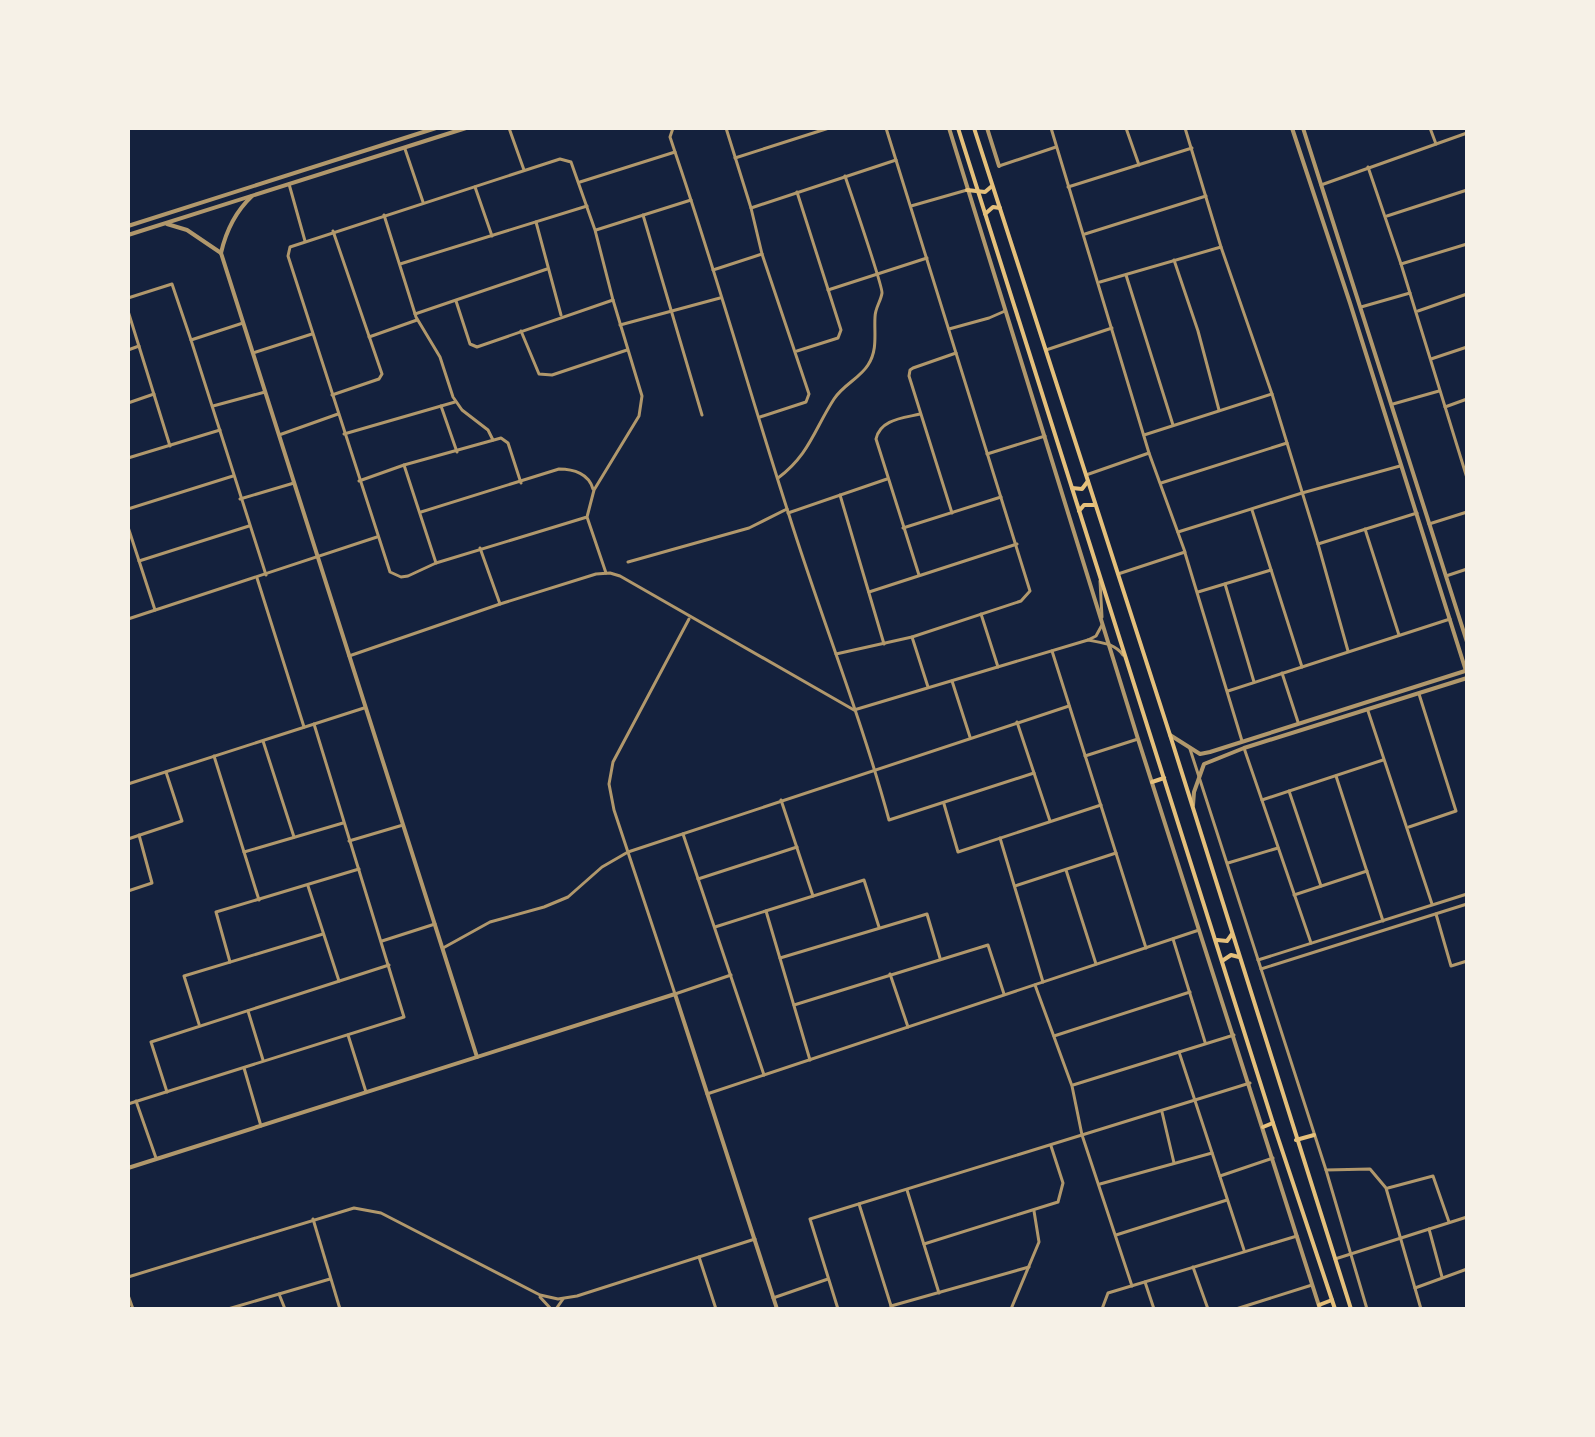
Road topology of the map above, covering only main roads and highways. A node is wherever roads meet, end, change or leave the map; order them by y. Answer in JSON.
{"nodes":[{"id":1,"x":958,"y":128,"type":"edge"},
{"id":2,"x":974,"y":128,"type":"edge"},
{"id":3,"x":992,"y":184,"type":"junction"},
{"id":4,"x":967,"y":190,"type":"road end"},
{"id":5,"x":978,"y":190,"type":"junction"},
{"id":6,"x":1000,"y":208,"type":"junction"},
{"id":7,"x":985,"y":214,"type":"junction"},
{"id":8,"x":1029,"y":353,"type":"junction"},
{"id":9,"x":1019,"y":355,"type":"road end"},
{"id":10,"x":1087,"y":478,"type":"junction"},
{"id":11,"x":1072,"y":488,"type":"junction"},
{"id":12,"x":1096,"y":506,"type":"junction"},
{"id":13,"x":1079,"y":511,"type":"junction"},
{"id":14,"x":1164,"y":778,"type":"junction"},
{"id":15,"x":1152,"y":782,"type":"road end"},
{"id":16,"x":1232,"y":934,"type":"junction"},
{"id":17,"x":1215,"y":939,"type":"junction"},
{"id":18,"x":1239,"y":957,"type":"junction"},
{"id":19,"x":1222,"y":961,"type":"junction"},
{"id":20,"x":1273,"y":1123,"type":"junction"},
{"id":21,"x":1263,"y":1127,"type":"road end"},
{"id":22,"x":1314,"y":1135,"type":"road end"},
{"id":23,"x":1296,"y":1140,"type":"junction"},
{"id":24,"x":1332,"y":1300,"type":"junction"},
{"id":25,"x":1320,"y":1307,"type":"edge"},
{"id":26,"x":1335,"y":1309,"type":"edge"},
{"id":27,"x":1351,"y":1309,"type":"edge"}],
"edges":[{"from":1,"to":5,"type":"main road"},
{"from":2,"to":3,"type":"main road"},
{"from":3,"to":5,"type":"main road"},
{"from":3,"to":6,"type":"main road"},
{"from":4,"to":5,"type":"main road"},
{"from":5,"to":7,"type":"main road"},
{"from":6,"to":7,"type":"main road"},
{"from":6,"to":10,"type":"main road"},
{"from":7,"to":8,"type":"main road"},
{"from":8,"to":9,"type":"main road"},
{"from":8,"to":11,"type":"main road"},
{"from":10,"to":11,"type":"main road"},
{"from":10,"to":12,"type":"main road"},
{"from":11,"to":13,"type":"main road"},
{"from":12,"to":13,"type":"main road"},
{"from":12,"to":16,"type":"main road"},
{"from":13,"to":14,"type":"main road"},
{"from":14,"to":15,"type":"main road"},
{"from":14,"to":17,"type":"main road"},
{"from":16,"to":17,"type":"main road"},
{"from":16,"to":18,"type":"main road"},
{"from":17,"to":19,"type":"main road"},
{"from":18,"to":19,"type":"main road"},
{"from":18,"to":23,"type":"main road"},
{"from":19,"to":20,"type":"main road"},
{"from":20,"to":21,"type":"main road"},
{"from":20,"to":24,"type":"main road"},
{"from":22,"to":23,"type":"main road"},
{"from":23,"to":27,"type":"main road"},
{"from":24,"to":25,"type":"main road"},
{"from":24,"to":26,"type":"main road"}]}
